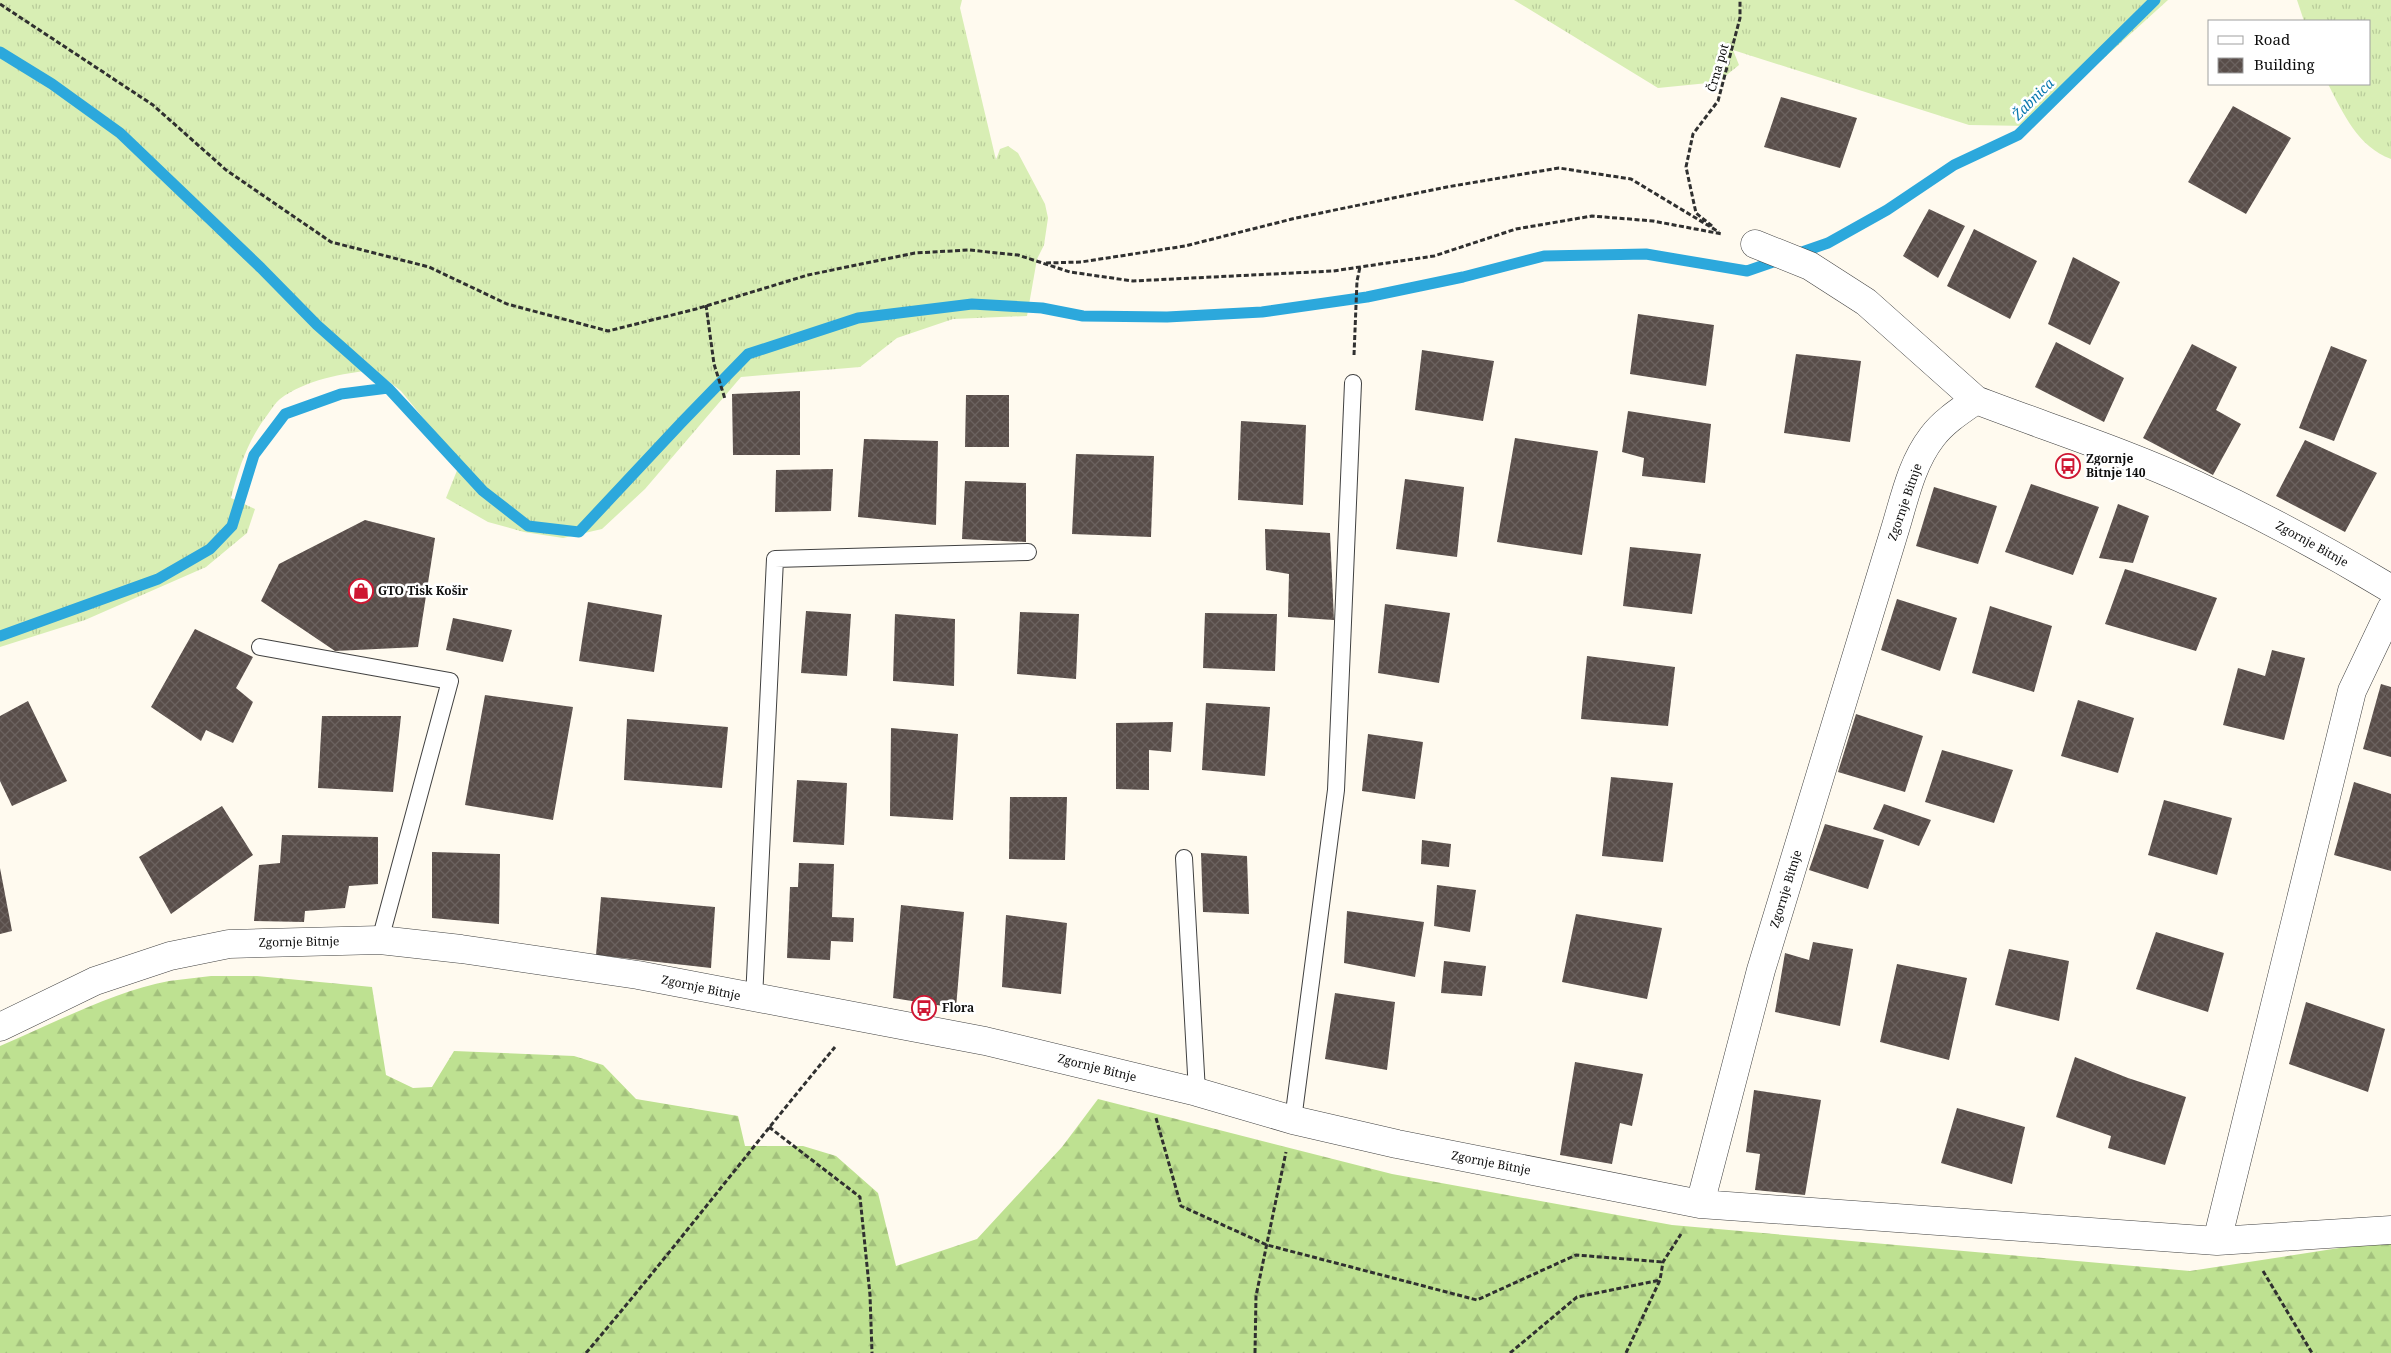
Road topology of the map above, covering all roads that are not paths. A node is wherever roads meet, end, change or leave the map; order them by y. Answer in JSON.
{"nodes":[{"id":1,"x":1755,"y":244,"type":"road end"},
{"id":2,"x":1353,"y":384,"type":"dead end"},
{"id":3,"x":1976,"y":400,"type":"junction"},
{"id":4,"x":1028,"y":552,"type":"dead end"},
{"id":5,"x":2391,"y":589,"type":"edge"},
{"id":6,"x":2391,"y":610,"type":"edge"},
{"id":7,"x":260,"y":647,"type":"dead end"},
{"id":8,"x":1184,"y":858,"type":"dead end"},
{"id":9,"x":380,"y":940,"type":"junction"},
{"id":10,"x":754,"y":999,"type":"junction"},
{"id":11,"x":0,"y":1027,"type":"edge"},
{"id":12,"x":1197,"y":1092,"type":"junction"},
{"id":13,"x":1292,"y":1120,"type":"junction"},
{"id":14,"x":1700,"y":1204,"type":"junction"},
{"id":15,"x":2391,"y":1230,"type":"edge"},
{"id":16,"x":2230,"y":1240,"type":"junction"}],
"edges":[{"from":1,"to":3,"type":"street"},
{"from":2,"to":13,"type":"lane"},
{"from":3,"to":5,"type":"street","name":"Zgornje Bitnje"},
{"from":3,"to":14,"type":"street","name":"Zgornje Bitnje"},
{"from":4,"to":10,"type":"lane"},
{"from":6,"to":16,"type":"street"},
{"from":7,"to":9,"type":"lane"},
{"from":8,"to":12,"type":"lane"},
{"from":9,"to":10,"type":"street","name":"Zgornje Bitnje"},
{"from":9,"to":11,"type":"street","name":"Zgornje Bitnje"},
{"from":10,"to":12,"type":"street","name":"Zgornje Bitnje"},
{"from":12,"to":13,"type":"street","name":"Zgornje Bitnje"},
{"from":13,"to":14,"type":"street","name":"Zgornje Bitnje"},
{"from":14,"to":16,"type":"street"},
{"from":15,"to":16,"type":"street"}]}
